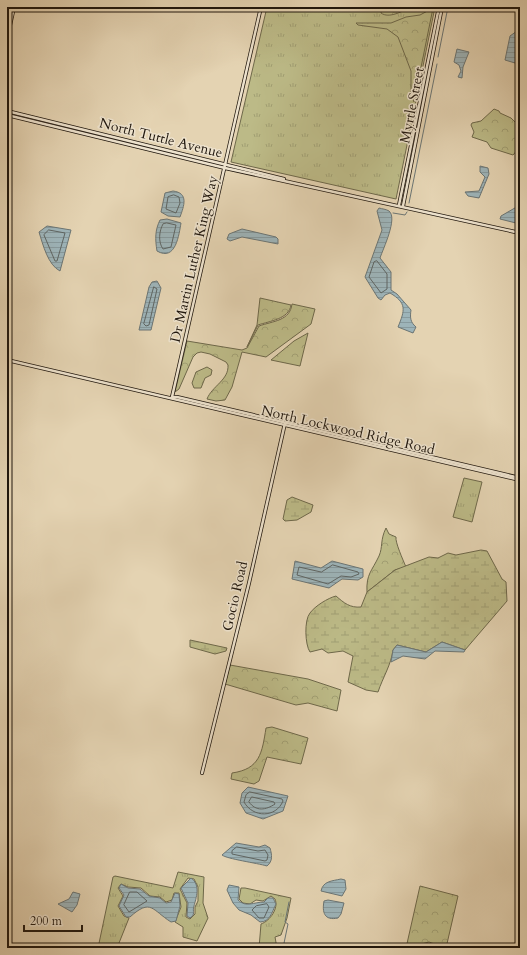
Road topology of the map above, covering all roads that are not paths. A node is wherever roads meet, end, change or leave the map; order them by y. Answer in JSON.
{"nodes":[{"id":1,"x":14,"y":7,"type":"edge"},
{"id":2,"x":261,"y":7,"type":"edge"},
{"id":3,"x":441,"y":7,"type":"edge"},
{"id":4,"x":7,"y":39,"type":"edge"},
{"id":5,"x":7,"y":111,"type":"edge"},
{"id":6,"x":7,"y":115,"type":"edge"},
{"id":7,"x":225,"y":166,"type":"junction"},
{"id":8,"x":401,"y":206,"type":"junction"},
{"id":9,"x":520,"y":233,"type":"edge"},
{"id":10,"x":7,"y":360,"type":"edge"},
{"id":11,"x":172,"y":397,"type":"junction"},
{"id":12,"x":284,"y":424,"type":"junction"},
{"id":13,"x":325,"y":433,"type":"junction"},
{"id":14,"x":520,"y":479,"type":"edge"},
{"id":15,"x":202,"y":773,"type":"dead end"}],
"edges":[{"from":1,"to":4,"type":"street"},
{"from":2,"to":7,"type":"street","name":"Dr Martin Luther King Way"},
{"from":3,"to":8,"type":"street","name":"Myrtle Street"},
{"from":5,"to":7,"type":"street","name":"North Tuttle Avenue"},
{"from":6,"to":7,"type":"street","name":"North Tuttle Avenue"},
{"from":7,"to":8,"type":"street","name":"North Tuttle Avenue"},
{"from":7,"to":11,"type":"street","name":"Dr Martin Luther King Way"},
{"from":8,"to":9,"type":"street","name":"North Tuttle Avenue"},
{"from":10,"to":11,"type":"street","name":"North Lockwood Ridge Road"},
{"from":11,"to":12,"type":"street","name":"North Lockwood Ridge Road"},
{"from":12,"to":13,"type":"street","name":"North Lockwood Ridge Road"},
{"from":12,"to":13,"type":"street","name":"North Lockwood Ridge Road"},
{"from":12,"to":15,"type":"street","name":"Gocio Road"},
{"from":13,"to":14,"type":"street","name":"North Lockwood Ridge Road"}]}
